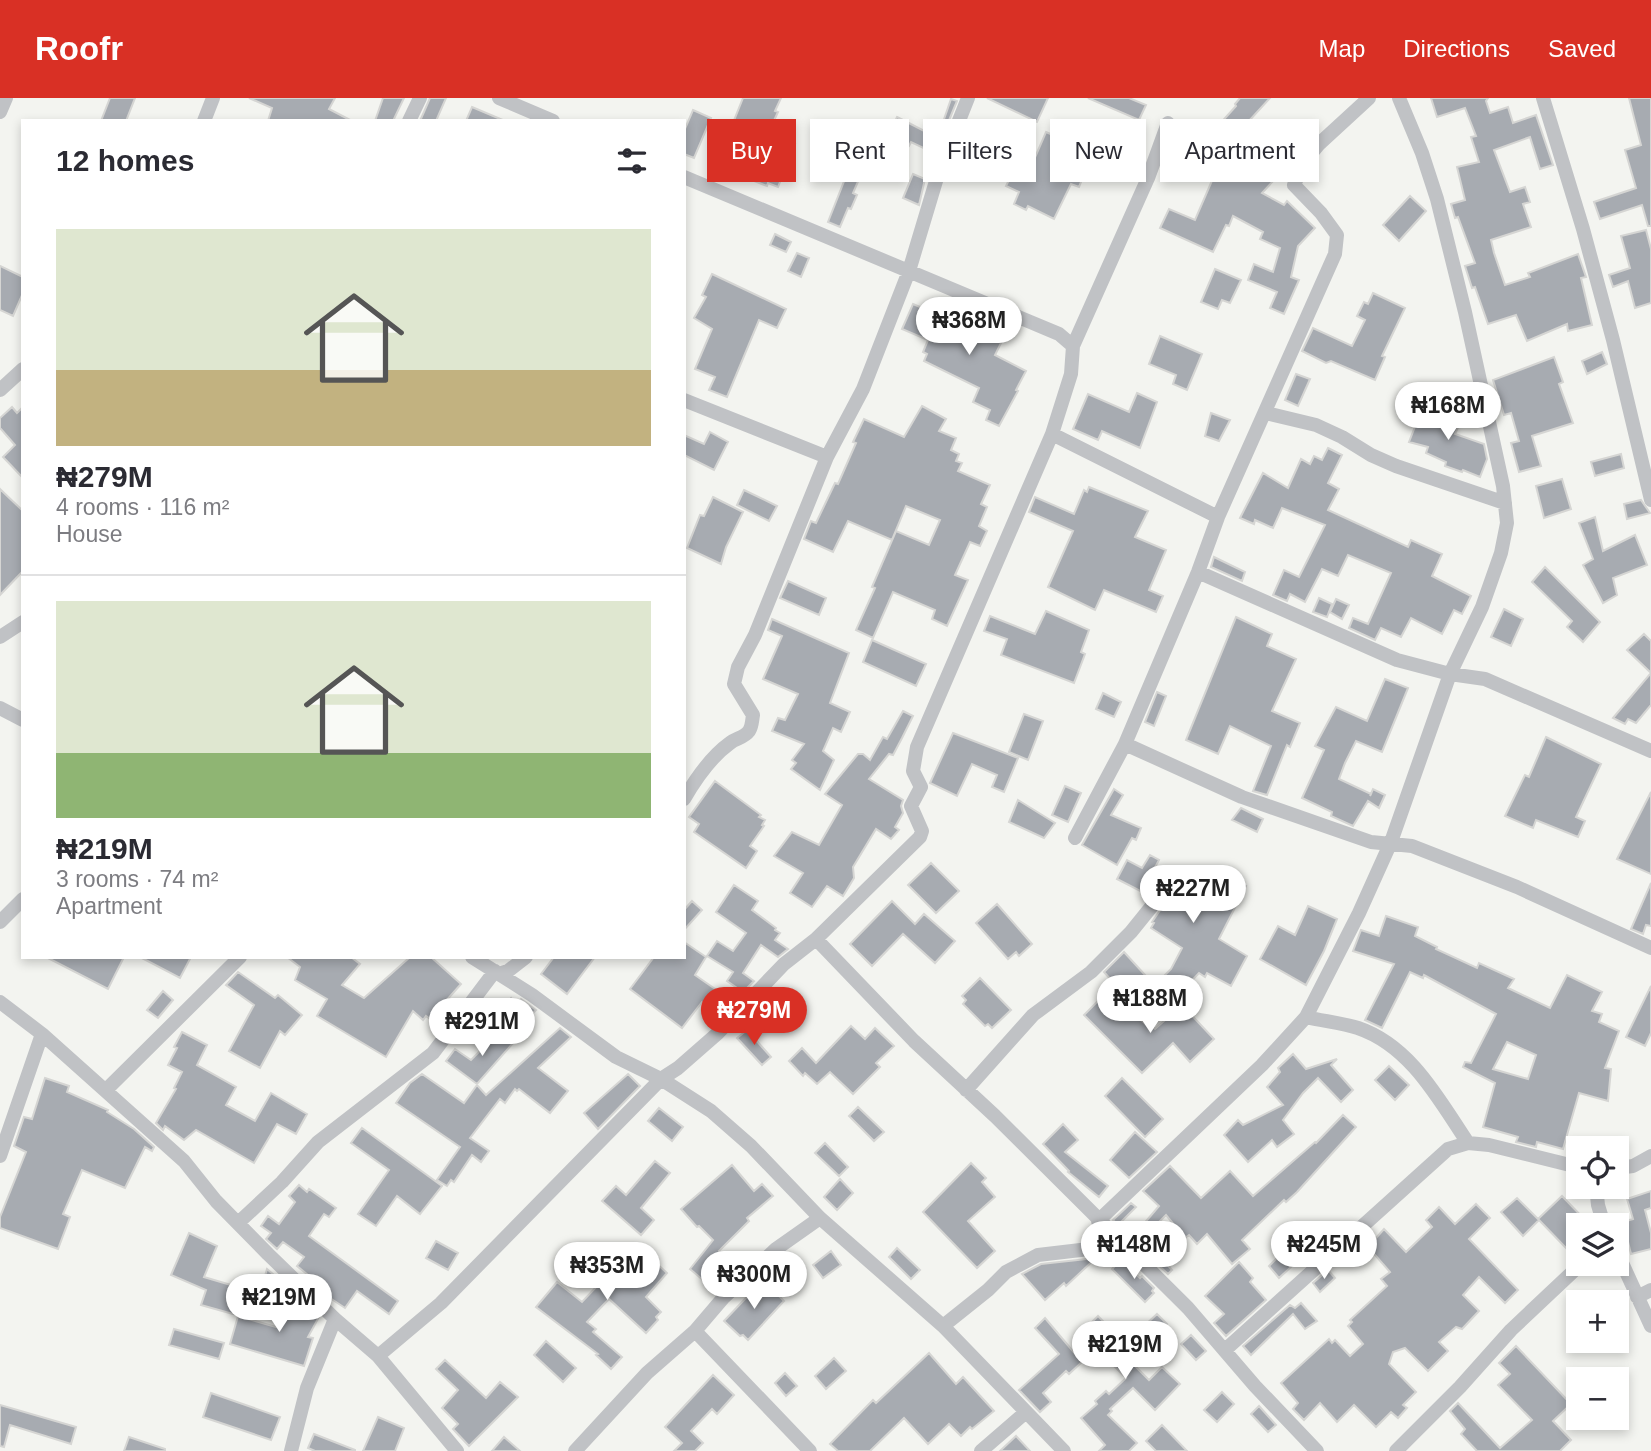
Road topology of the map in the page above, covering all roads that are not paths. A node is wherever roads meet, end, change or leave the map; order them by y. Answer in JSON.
{"nodes":[{"id":1,"x":6,"y":98,"type":"edge"},
{"id":2,"x":213,"y":98,"type":"edge"},
{"id":3,"x":420,"y":98,"type":"edge"},
{"id":4,"x":499,"y":98,"type":"edge"},
{"id":5,"x":968,"y":98,"type":"edge"},
{"id":6,"x":1369,"y":98,"type":"edge"},
{"id":7,"x":1399,"y":98,"type":"edge"},
{"id":8,"x":1543,"y":98,"type":"edge"},
{"id":9,"x":0,"y":112,"type":"edge"},
{"id":10,"x":205,"y":119,"type":"edge"},
{"id":11,"x":410,"y":119,"type":"edge"},
{"id":12,"x":548,"y":119,"type":"edge"},
{"id":13,"x":1160,"y":144,"type":"edge"},
{"id":14,"x":686,"y":178,"type":"edge"},
{"id":15,"x":909,"y":271,"type":"junction"},
{"id":16,"x":1073,"y":346,"type":"junction"},
{"id":17,"x":21,"y":371,"type":"edge"},
{"id":18,"x":0,"y":390,"type":"edge"},
{"id":19,"x":686,"y":401,"type":"edge"},
{"id":20,"x":1266,"y":413,"type":"junction"},
{"id":21,"x":1052,"y":434,"type":"junction"},
{"id":22,"x":827,"y":457,"type":"junction"},
{"id":23,"x":1651,"y":500,"type":"edge"},
{"id":24,"x":1505,"y":503,"type":"junction"},
{"id":25,"x":1219,"y":517,"type":"junction"},
{"id":26,"x":1198,"y":572,"type":"junction"},
{"id":27,"x":21,"y":623,"type":"edge"},
{"id":28,"x":0,"y":637,"type":"edge"},
{"id":29,"x":1450,"y":674,"type":"junction"},
{"id":30,"x":0,"y":708,"type":"edge"},
{"id":31,"x":21,"y":719,"type":"edge"},
{"id":32,"x":1125,"y":744,"type":"junction"},
{"id":33,"x":1651,"y":751,"type":"edge"},
{"id":34,"x":686,"y":796,"type":"edge"},
{"id":35,"x":1075,"y":838,"type":"dead end"},
{"id":36,"x":1391,"y":842,"type":"junction"},
{"id":37,"x":21,"y":901,"type":"edge"},
{"id":38,"x":1156,"y":901,"type":"dead end"},
{"id":39,"x":0,"y":922,"type":"edge"},
{"id":40,"x":816,"y":939,"type":"junction"},
{"id":41,"x":1651,"y":948,"type":"edge"},
{"id":42,"x":238,"y":959,"type":"edge"},
{"id":43,"x":475,"y":959,"type":"edge"},
{"id":44,"x":523,"y":959,"type":"edge"},
{"id":45,"x":497,"y":973,"type":"junction"},
{"id":46,"x":0,"y":1002,"type":"edge"},
{"id":47,"x":1306,"y":1017,"type":"junction"},
{"id":48,"x":42,"y":1034,"type":"junction"},
{"id":49,"x":661,"y":1079,"type":"junction"},
{"id":50,"x":106,"y":1090,"type":"junction"},
{"id":51,"x":966,"y":1090,"type":"junction"},
{"id":52,"x":1468,"y":1143,"type":"junction"},
{"id":53,"x":0,"y":1156,"type":"edge"},
{"id":54,"x":1651,"y":1156,"type":"edge"},
{"id":55,"x":1566,"y":1164,"type":"edge"},
{"id":56,"x":1629,"y":1166,"type":"edge"},
{"id":57,"x":820,"y":1218,"type":"junction"},
{"id":58,"x":1098,"y":1221,"type":"junction"},
{"id":59,"x":238,"y":1223,"type":"junction"},
{"id":60,"x":1123,"y":1245,"type":"junction"},
{"id":61,"x":1629,"y":1275,"type":"edge"},
{"id":62,"x":1568,"y":1276,"type":"edge"},
{"id":63,"x":1651,"y":1290,"type":"edge"},
{"id":64,"x":1637,"y":1297,"type":"junction"},
{"id":65,"x":335,"y":1320,"type":"junction"},
{"id":66,"x":943,"y":1326,"type":"junction"},
{"id":67,"x":1651,"y":1326,"type":"edge"},
{"id":68,"x":695,"y":1331,"type":"junction"},
{"id":69,"x":1225,"y":1349,"type":"junction"},
{"id":70,"x":378,"y":1356,"type":"junction"},
{"id":71,"x":1026,"y":1412,"type":"junction"},
{"id":72,"x":291,"y":1451,"type":"edge"},
{"id":73,"x":457,"y":1451,"type":"edge"},
{"id":74,"x":575,"y":1451,"type":"edge"},
{"id":75,"x":810,"y":1451,"type":"edge"},
{"id":76,"x":981,"y":1451,"type":"edge"},
{"id":77,"x":1064,"y":1451,"type":"edge"},
{"id":78,"x":1317,"y":1451,"type":"edge"},
{"id":79,"x":1396,"y":1451,"type":"edge"}],
"edges":[{"from":1,"to":9,"type":"street"},
{"from":2,"to":10,"type":"street"},
{"from":3,"to":11,"type":"street"},
{"from":4,"to":12,"type":"street"},
{"from":5,"to":15,"type":"street"},
{"from":6,"to":20,"type":"street"},
{"from":7,"to":24,"type":"street"},
{"from":8,"to":23,"type":"street"},
{"from":13,"to":16,"type":"street"},
{"from":14,"to":15,"type":"street"},
{"from":15,"to":16,"type":"street"},
{"from":15,"to":22,"type":"street"},
{"from":16,"to":21,"type":"street"},
{"from":17,"to":18,"type":"street"},
{"from":19,"to":22,"type":"street"},
{"from":20,"to":24,"type":"street"},
{"from":20,"to":25,"type":"street"},
{"from":21,"to":25,"type":"street"},
{"from":21,"to":40,"type":"street"},
{"from":22,"to":34,"type":"street"},
{"from":24,"to":29,"type":"street"},
{"from":25,"to":26,"type":"street"},
{"from":26,"to":29,"type":"street"},
{"from":26,"to":32,"type":"street"},
{"from":27,"to":28,"type":"street"},
{"from":29,"to":33,"type":"street"},
{"from":29,"to":36,"type":"street"},
{"from":30,"to":31,"type":"street"},
{"from":32,"to":35,"type":"street"},
{"from":32,"to":36,"type":"street"},
{"from":36,"to":41,"type":"street"},
{"from":36,"to":47,"type":"street"},
{"from":37,"to":39,"type":"street"},
{"from":38,"to":51,"type":"street"},
{"from":40,"to":49,"type":"street"},
{"from":40,"to":51,"type":"street"},
{"from":42,"to":50,"type":"street"},
{"from":43,"to":45,"type":"street"},
{"from":44,"to":45,"type":"street"},
{"from":45,"to":49,"type":"street"},
{"from":45,"to":59,"type":"street"},
{"from":46,"to":48,"type":"street"},
{"from":47,"to":52,"type":"street"},
{"from":47,"to":58,"type":"street"},
{"from":48,"to":50,"type":"street"},
{"from":48,"to":53,"type":"street"},
{"from":49,"to":57,"type":"street"},
{"from":49,"to":70,"type":"street"},
{"from":50,"to":59,"type":"street"},
{"from":51,"to":58,"type":"street"},
{"from":52,"to":55,"type":"street"},
{"from":52,"to":69,"type":"street"},
{"from":54,"to":56,"type":"street"},
{"from":57,"to":66,"type":"street"},
{"from":57,"to":68,"type":"street"},
{"from":58,"to":60,"type":"street"},
{"from":59,"to":65,"type":"street"},
{"from":60,"to":66,"type":"street"},
{"from":60,"to":69,"type":"street"},
{"from":61,"to":64,"type":"street"},
{"from":62,"to":79,"type":"street"},
{"from":63,"to":64,"type":"street"},
{"from":64,"to":67,"type":"street"},
{"from":65,"to":70,"type":"street"},
{"from":65,"to":72,"type":"street"},
{"from":66,"to":71,"type":"street"},
{"from":68,"to":74,"type":"street"},
{"from":68,"to":75,"type":"street"},
{"from":69,"to":78,"type":"street"},
{"from":70,"to":73,"type":"street"},
{"from":71,"to":76,"type":"street"},
{"from":71,"to":77,"type":"street"}]}
